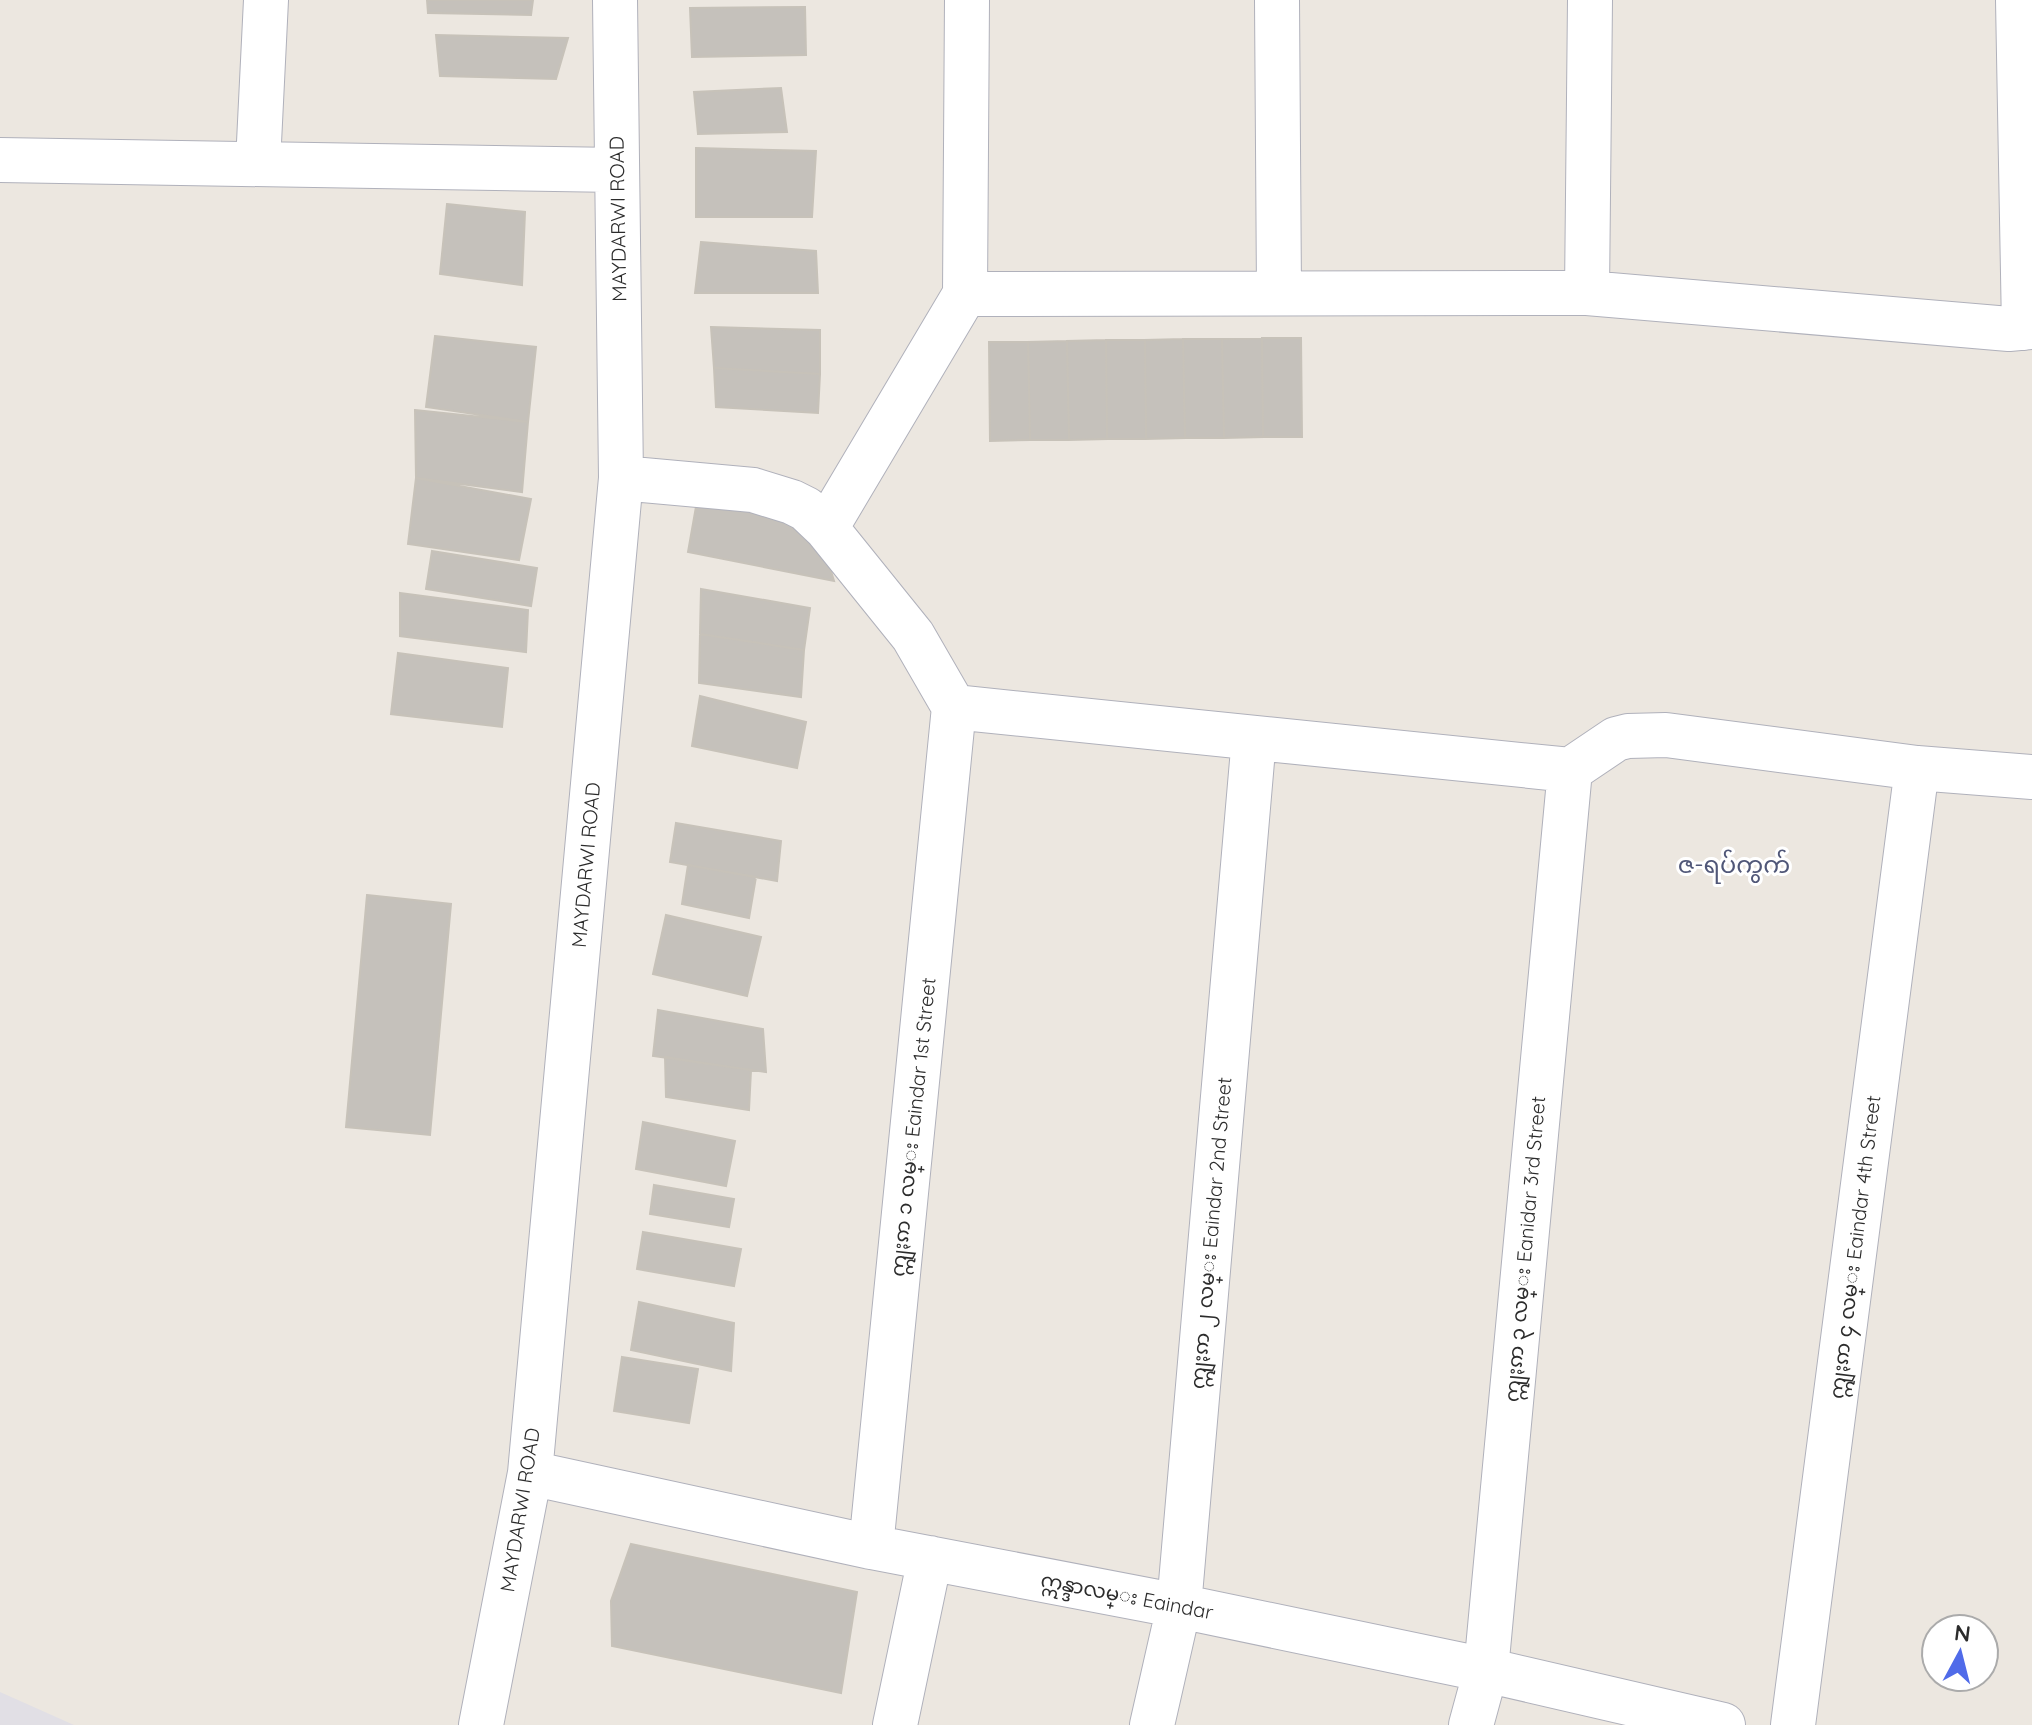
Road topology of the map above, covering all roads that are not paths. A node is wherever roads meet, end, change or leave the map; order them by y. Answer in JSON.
{"nodes":[{"id":1,"x":266,"y":0,"type":"edge"},
{"id":2,"x":615,"y":0,"type":"edge"},
{"id":3,"x":967,"y":0,"type":"edge"},
{"id":4,"x":1277,"y":0,"type":"edge"},
{"id":5,"x":1590,"y":0,"type":"edge"},
{"id":6,"x":2018,"y":0,"type":"edge"},
{"id":7,"x":0,"y":160,"type":"edge"},
{"id":8,"x":258,"y":163,"type":"junction"},
{"id":9,"x":617,"y":170,"type":"junction"},
{"id":10,"x":1279,"y":293,"type":"junction"},
{"id":11,"x":1587,"y":293,"type":"junction"},
{"id":12,"x":965,"y":294,"type":"junction"},
{"id":13,"x":2028,"y":327,"type":"edge"},
{"id":14,"x":621,"y":478,"type":"junction"},
{"id":15,"x":826,"y":528,"type":"junction"},
{"id":16,"x":954,"y":707,"type":"junction"},
{"id":17,"x":1254,"y":738,"type":"junction"},
{"id":18,"x":1917,"y":768,"type":"junction"},
{"id":19,"x":1570,"y":770,"type":"junction"},
{"id":20,"x":2032,"y":777,"type":"edge"},
{"id":21,"x":530,"y":1473,"type":"junction"},
{"id":22,"x":871,"y":1547,"type":"junction"},
{"id":23,"x":930,"y":1558,"type":"junction"},
{"id":24,"x":1179,"y":1606,"type":"junction"},
{"id":25,"x":1486,"y":1670,"type":"junction"},
{"id":26,"x":481,"y":1725,"type":"edge"},
{"id":27,"x":895,"y":1725,"type":"edge"},
{"id":28,"x":1152,"y":1725,"type":"edge"},
{"id":29,"x":1471,"y":1725,"type":"edge"},
{"id":30,"x":1723,"y":1725,"type":"edge"},
{"id":31,"x":1793,"y":1725,"type":"edge"}],
"edges":[{"from":1,"to":8,"type":"street"},
{"from":2,"to":9,"type":"street","name":"MAYDARWI ROAD"},
{"from":3,"to":12,"type":"street"},
{"from":4,"to":10,"type":"street"},
{"from":5,"to":11,"type":"street"},
{"from":6,"to":13,"type":"street"},
{"from":7,"to":8,"type":"street"},
{"from":8,"to":9,"type":"street"},
{"from":9,"to":14,"type":"street","name":"MAYDARWI ROAD"},
{"from":10,"to":11,"type":"street"},
{"from":10,"to":12,"type":"street"},
{"from":11,"to":13,"type":"street"},
{"from":12,"to":15,"type":"street"},
{"from":14,"to":15,"type":"street"},
{"from":14,"to":21,"type":"street","name":"MAYDARWI ROAD"},
{"from":15,"to":16,"type":"street"},
{"from":16,"to":17,"type":"street"},
{"from":16,"to":22,"type":"street","name":"ဣျႏၵာ ၁ လမ္း Eaindar 1st Street"},
{"from":17,"to":19,"type":"street"},
{"from":17,"to":24,"type":"street","name":"ဣျႏၵာ ၂ လမ္း Eaindar 2nd Street"},
{"from":18,"to":19,"type":"street"},
{"from":18,"to":20,"type":"street"},
{"from":18,"to":31,"type":"street","name":"ဣျႏၵာ ၄ လမ္း Eaindar 4th Street"},
{"from":19,"to":25,"type":"street","name":"ဣျႏၵာ ၃ လမ္း Eanidar 3rd Street"},
{"from":21,"to":22,"type":"street","name":"ဣန္ဒာလမ္း Eaindar"},
{"from":21,"to":26,"type":"street","name":"MAYDARWI ROAD"},
{"from":22,"to":23,"type":"street","name":"ဣန္ဒာလမ္း Eaindar"},
{"from":23,"to":24,"type":"street","name":"ဣန္ဒာလမ္း Eaindar"},
{"from":23,"to":27,"type":"street"},
{"from":24,"to":25,"type":"street","name":"ဣန္ဒာလမ္း Eaindar"},
{"from":24,"to":28,"type":"street","name":"ဣျႏၵာ ၂ လမ္း Eaindar 2nd Street"},
{"from":25,"to":29,"type":"street","name":"ဣျႏၵာ ၃ လမ္း Eanidar 3rd Street"},
{"from":25,"to":30,"type":"street","name":"ဣန္ဒာလမ္း Eaindar"}]}
